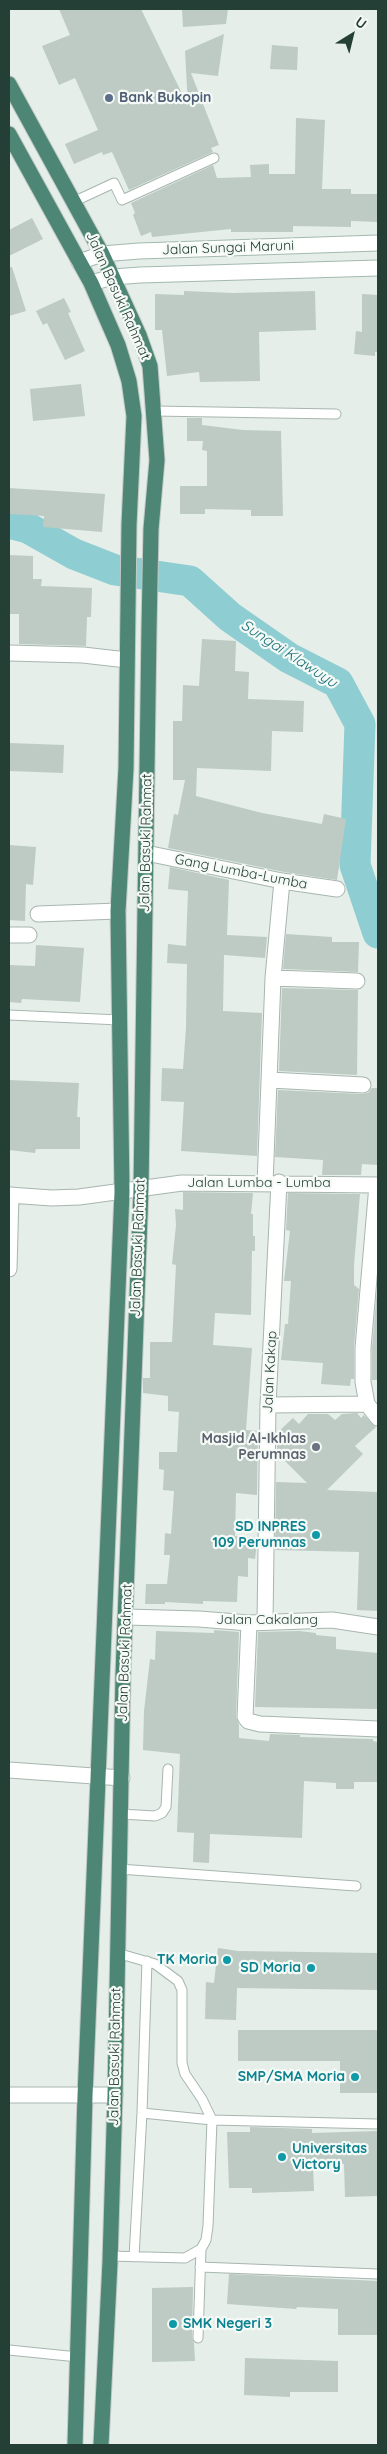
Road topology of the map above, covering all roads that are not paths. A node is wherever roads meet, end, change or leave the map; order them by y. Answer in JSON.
{"nodes":[{"id":1,"x":9,"y":84,"type":"edge"},
{"id":2,"x":9,"y":134,"type":"edge"},
{"id":3,"x":214,"y":158,"type":"dead end"},
{"id":4,"x":73,"y":202,"type":"junction"},
{"id":5,"x":378,"y":242,"type":"edge"},
{"id":6,"x":102,"y":254,"type":"junction"},
{"id":7,"x":79,"y":262,"type":"junction"},
{"id":8,"x":378,"y":268,"type":"edge"},
{"id":9,"x":113,"y":278,"type":"junction"},
{"id":10,"x":91,"y":283,"type":"junction"},
{"id":11,"x":154,"y":411,"type":"junction"},
{"id":12,"x":336,"y":414,"type":"dead end"},
{"id":13,"x":9,"y":653,"type":"edge"},
{"id":14,"x":127,"y":660,"type":"junction"},
{"id":15,"x":147,"y":767,"type":"junction"},
{"id":16,"x":126,"y":768,"type":"junction"},
{"id":17,"x":146,"y":853,"type":"junction"},
{"id":18,"x":282,"y":881,"type":"junction"},
{"id":19,"x":337,"y":890,"type":"dead end"},
{"id":20,"x":118,"y":912,"type":"junction"},
{"id":21,"x":38,"y":914,"type":"dead end"},
{"id":22,"x":9,"y":935,"type":"edge"},
{"id":23,"x":29,"y":935,"type":"dead end"},
{"id":24,"x":273,"y":978,"type":"junction"},
{"id":25,"x":357,"y":981,"type":"dead end"},
{"id":26,"x":9,"y":1015,"type":"edge"},
{"id":27,"x":120,"y":1020,"type":"junction"},
{"id":28,"x":270,"y":1080,"type":"junction"},
{"id":29,"x":364,"y":1085,"type":"dead end"},
{"id":30,"x":272,"y":1183,"type":"junction"},
{"id":31,"x":378,"y":1185,"type":"edge"},
{"id":32,"x":141,"y":1189,"type":"junction"},
{"id":33,"x":122,"y":1192,"type":"junction"},
{"id":34,"x":10,"y":1195,"type":"edge"},
{"id":35,"x":9,"y":1269,"type":"edge"},
{"id":36,"x":373,"y":1285,"type":"edge"},
{"id":37,"x":367,"y":1404,"type":"junction"},
{"id":38,"x":268,"y":1405,"type":"junction"},
{"id":39,"x":378,"y":1418,"type":"edge"},
{"id":40,"x":111,"y":1480,"type":"junction"},
{"id":41,"x":130,"y":1480,"type":"junction"},
{"id":42,"x":126,"y":1617,"type":"junction"},
{"id":43,"x":265,"y":1622,"type":"junction"},
{"id":44,"x":249,"y":1623,"type":"junction"},
{"id":45,"x":378,"y":1627,"type":"edge"},
{"id":46,"x":378,"y":1729,"type":"edge"},
{"id":47,"x":168,"y":1768,"type":"dead end"},
{"id":48,"x":9,"y":1770,"type":"edge"},
{"id":49,"x":99,"y":1776,"type":"junction"},
{"id":50,"x":122,"y":1778,"type":"junction"},
{"id":51,"x":121,"y":1814,"type":"junction"},
{"id":52,"x":119,"y":1869,"type":"junction"},
{"id":53,"x":356,"y":1886,"type":"dead end"},
{"id":54,"x":117,"y":1953,"type":"junction"},
{"id":55,"x":147,"y":1961,"type":"junction"},
{"id":56,"x":9,"y":2095,"type":"edge"},
{"id":57,"x":115,"y":2095,"type":"junction"},
{"id":58,"x":85,"y":2096,"type":"junction"},
{"id":59,"x":142,"y":2113,"type":"junction"},
{"id":60,"x":212,"y":2120,"type":"junction"},
{"id":61,"x":378,"y":2124,"type":"edge"},
{"id":62,"x":201,"y":2249,"type":"junction"},
{"id":63,"x":110,"y":2256,"type":"junction"},
{"id":64,"x":134,"y":2257,"type":"junction"},
{"id":65,"x":200,"y":2266,"type":"junction"},
{"id":66,"x":378,"y":2274,"type":"edge"},
{"id":67,"x":198,"y":2338,"type":"dead end"},
{"id":68,"x":9,"y":2350,"type":"edge"},
{"id":69,"x":78,"y":2357,"type":"junction"},
{"id":70,"x":75,"y":2445,"type":"edge"},
{"id":71,"x":100,"y":2445,"type":"edge"}],
"edges":[{"from":1,"to":4,"type":"highway","name":"Jalan Basuki Rahmat"},
{"from":2,"to":7,"type":"highway","name":"Jalan Basuki Rahmat"},
{"from":3,"to":4,"type":"lane"},
{"from":4,"to":6,"type":"highway","name":"Jalan Basuki Rahmat"},
{"from":5,"to":6,"type":"street","name":"Jalan Sungai Maruni"},
{"from":6,"to":7,"type":"street","name":"Jalan Sungai Maruni"},
{"from":6,"to":9,"type":"highway","name":"Jalan Basuki Rahmat"},
{"from":7,"to":10,"type":"highway","name":"Jalan Basuki Rahmat"},
{"from":8,"to":9,"type":"street","name":"Jalan Sungai Maruni"},
{"from":9,"to":10,"type":"street","name":"Jalan Sungai Maruni"},
{"from":9,"to":11,"type":"highway","name":"Jalan Basuki Rahmat"},
{"from":10,"to":14,"type":"highway","name":"Jalan Basuki Rahmat"},
{"from":11,"to":12,"type":"lane"},
{"from":11,"to":15,"type":"highway","name":"Jalan Basuki Rahmat"},
{"from":13,"to":14,"type":"street"},
{"from":14,"to":16,"type":"highway","name":"Jalan Basuki Rahmat"},
{"from":15,"to":16,"type":"highway"},
{"from":15,"to":17,"type":"highway","name":"Jalan Basuki Rahmat"},
{"from":16,"to":20,"type":"highway","name":"Jalan Basuki Rahmat"},
{"from":17,"to":18,"type":"street","name":"Gang Lumba-Lumba"},
{"from":17,"to":32,"type":"highway","name":"Jalan Basuki Rahmat"},
{"from":18,"to":19,"type":"street","name":"Gang Lumba-Lumba"},
{"from":18,"to":24,"type":"street","name":"Jalan Kakap"},
{"from":20,"to":21,"type":"street"},
{"from":20,"to":27,"type":"highway","name":"Jalan Basuki Rahmat"},
{"from":22,"to":23,"type":"street"},
{"from":24,"to":25,"type":"street"},
{"from":24,"to":28,"type":"street","name":"Jalan Kakap"},
{"from":26,"to":27,"type":"lane"},
{"from":27,"to":33,"type":"highway","name":"Jalan Basuki Rahmat"},
{"from":28,"to":29,"type":"street"},
{"from":28,"to":30,"type":"street","name":"Jalan Kakap"},
{"from":30,"to":31,"type":"street","name":"Jalan Lumba - Lumba"},
{"from":30,"to":32,"type":"street","name":"Jalan Lumba - Lumba"},
{"from":30,"to":38,"type":"street","name":"Jalan Kakap"},
{"from":31,"to":36,"type":"street"},
{"from":32,"to":33,"type":"street","name":"Jalan Lumba - Lumba"},
{"from":32,"to":41,"type":"highway","name":"Jalan Basuki Rahmat"},
{"from":33,"to":34,"type":"street","name":"Jalan Lumba - Lumba"},
{"from":33,"to":40,"type":"highway","name":"Jalan Basuki Rahmat"},
{"from":34,"to":35,"type":"street"},
{"from":36,"to":37,"type":"street"},
{"from":37,"to":38,"type":"street"},
{"from":37,"to":39,"type":"street"},
{"from":38,"to":43,"type":"street","name":"Jalan Kakap"},
{"from":40,"to":41,"type":"highway"},
{"from":40,"to":49,"type":"highway","name":"Jalan Basuki Rahmat"},
{"from":41,"to":42,"type":"highway","name":"Jalan Basuki Rahmat"},
{"from":42,"to":44,"type":"street","name":"Jalan Cakalang"},
{"from":42,"to":50,"type":"highway","name":"Jalan Basuki Rahmat"},
{"from":43,"to":44,"type":"street","name":"Jalan Cakalang"},
{"from":43,"to":45,"type":"street","name":"Jalan Cakalang"},
{"from":44,"to":46,"type":"street"},
{"from":47,"to":51,"type":"lane"},
{"from":48,"to":49,"type":"street"},
{"from":49,"to":50,"type":"street"},
{"from":49,"to":58,"type":"highway","name":"Jalan Basuki Rahmat"},
{"from":50,"to":51,"type":"highway","name":"Jalan Basuki Rahmat"},
{"from":51,"to":52,"type":"highway","name":"Jalan Basuki Rahmat"},
{"from":52,"to":53,"type":"lane"},
{"from":52,"to":54,"type":"highway","name":"Jalan Basuki Rahmat"},
{"from":54,"to":55,"type":"lane"},
{"from":54,"to":57,"type":"highway","name":"Jalan Basuki Rahmat"},
{"from":55,"to":59,"type":"lane"},
{"from":55,"to":60,"type":"lane"},
{"from":56,"to":58,"type":"street"},
{"from":57,"to":58,"type":"street"},
{"from":57,"to":63,"type":"highway","name":"Jalan Basuki Rahmat"},
{"from":58,"to":69,"type":"highway","name":"Jalan Basuki Rahmat"},
{"from":59,"to":60,"type":"lane"},
{"from":59,"to":64,"type":"lane"},
{"from":60,"to":61,"type":"lane"},
{"from":60,"to":62,"type":"lane"},
{"from":62,"to":64,"type":"lane"},
{"from":62,"to":65,"type":"lane"},
{"from":63,"to":64,"type":"lane"},
{"from":63,"to":71,"type":"highway","name":"Jalan Basuki Rahmat"},
{"from":65,"to":66,"type":"lane"},
{"from":65,"to":67,"type":"lane"},
{"from":68,"to":69,"type":"lane"},
{"from":69,"to":70,"type":"highway","name":"Jalan Basuki Rahmat"}]}
